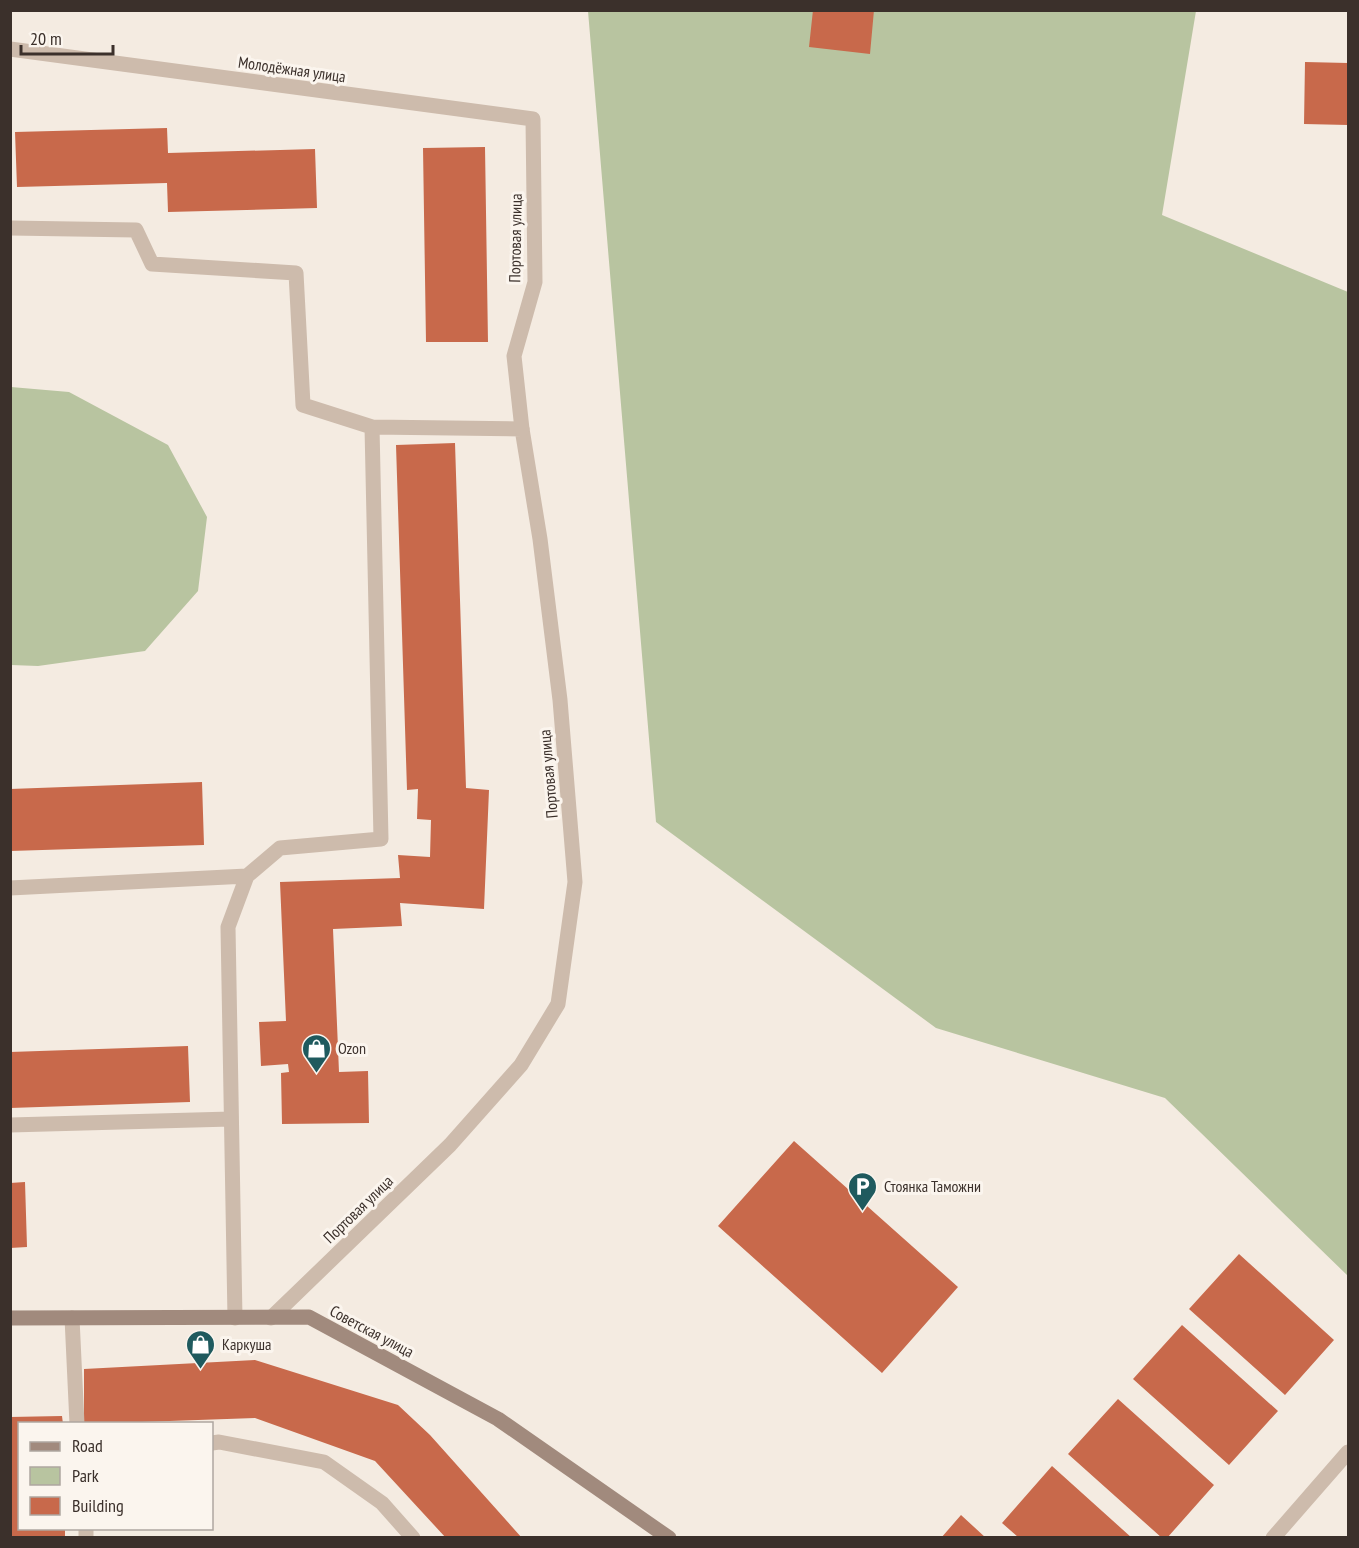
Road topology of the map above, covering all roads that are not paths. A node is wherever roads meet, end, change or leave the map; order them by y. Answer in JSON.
{"nodes":[{"id":1,"x":10,"y":49,"type":"edge"},
{"id":2,"x":532,"y":119,"type":"joint"},
{"id":3,"x":10,"y":228,"type":"edge"},
{"id":4,"x":372,"y":427,"type":"junction"},
{"id":5,"x":522,"y":429,"type":"junction"},
{"id":6,"x":247,"y":876,"type":"junction"},
{"id":7,"x":10,"y":888,"type":"edge"},
{"id":8,"x":231,"y":1119,"type":"junction"},
{"id":9,"x":10,"y":1125,"type":"edge"},
{"id":10,"x":10,"y":1318,"type":"edge"},
{"id":11,"x":72,"y":1318,"type":"junction"},
{"id":12,"x":235,"y":1318,"type":"junction"},
{"id":13,"x":271,"y":1318,"type":"junction"},
{"id":14,"x":77,"y":1422,"type":"edge"},
{"id":15,"x":213,"y":1443,"type":"edge"},
{"id":16,"x":1348,"y":1452,"type":"edge"},
{"id":17,"x":413,"y":1538,"type":"edge"},
{"id":18,"x":669,"y":1538,"type":"edge"},
{"id":19,"x":1273,"y":1538,"type":"edge"}],
"edges":[{"from":1,"to":2,"type":"street","name":"Молодёжная улица"},
{"from":2,"to":5,"type":"street","name":"Портовая улица"},
{"from":3,"to":4,"type":"street"},
{"from":4,"to":5,"type":"street"},
{"from":4,"to":6,"type":"street"},
{"from":5,"to":13,"type":"street","name":"Портовая улица"},
{"from":6,"to":7,"type":"street"},
{"from":6,"to":8,"type":"street"},
{"from":8,"to":9,"type":"street"},
{"from":8,"to":12,"type":"street"},
{"from":10,"to":11,"type":"street","name":"Советская улица"},
{"from":11,"to":12,"type":"street","name":"Советская улица"},
{"from":11,"to":14,"type":"street"},
{"from":12,"to":13,"type":"street","name":"Советская улица"},
{"from":13,"to":18,"type":"street","name":"Советская улица"},
{"from":15,"to":17,"type":"street"},
{"from":16,"to":19,"type":"street"}]}
